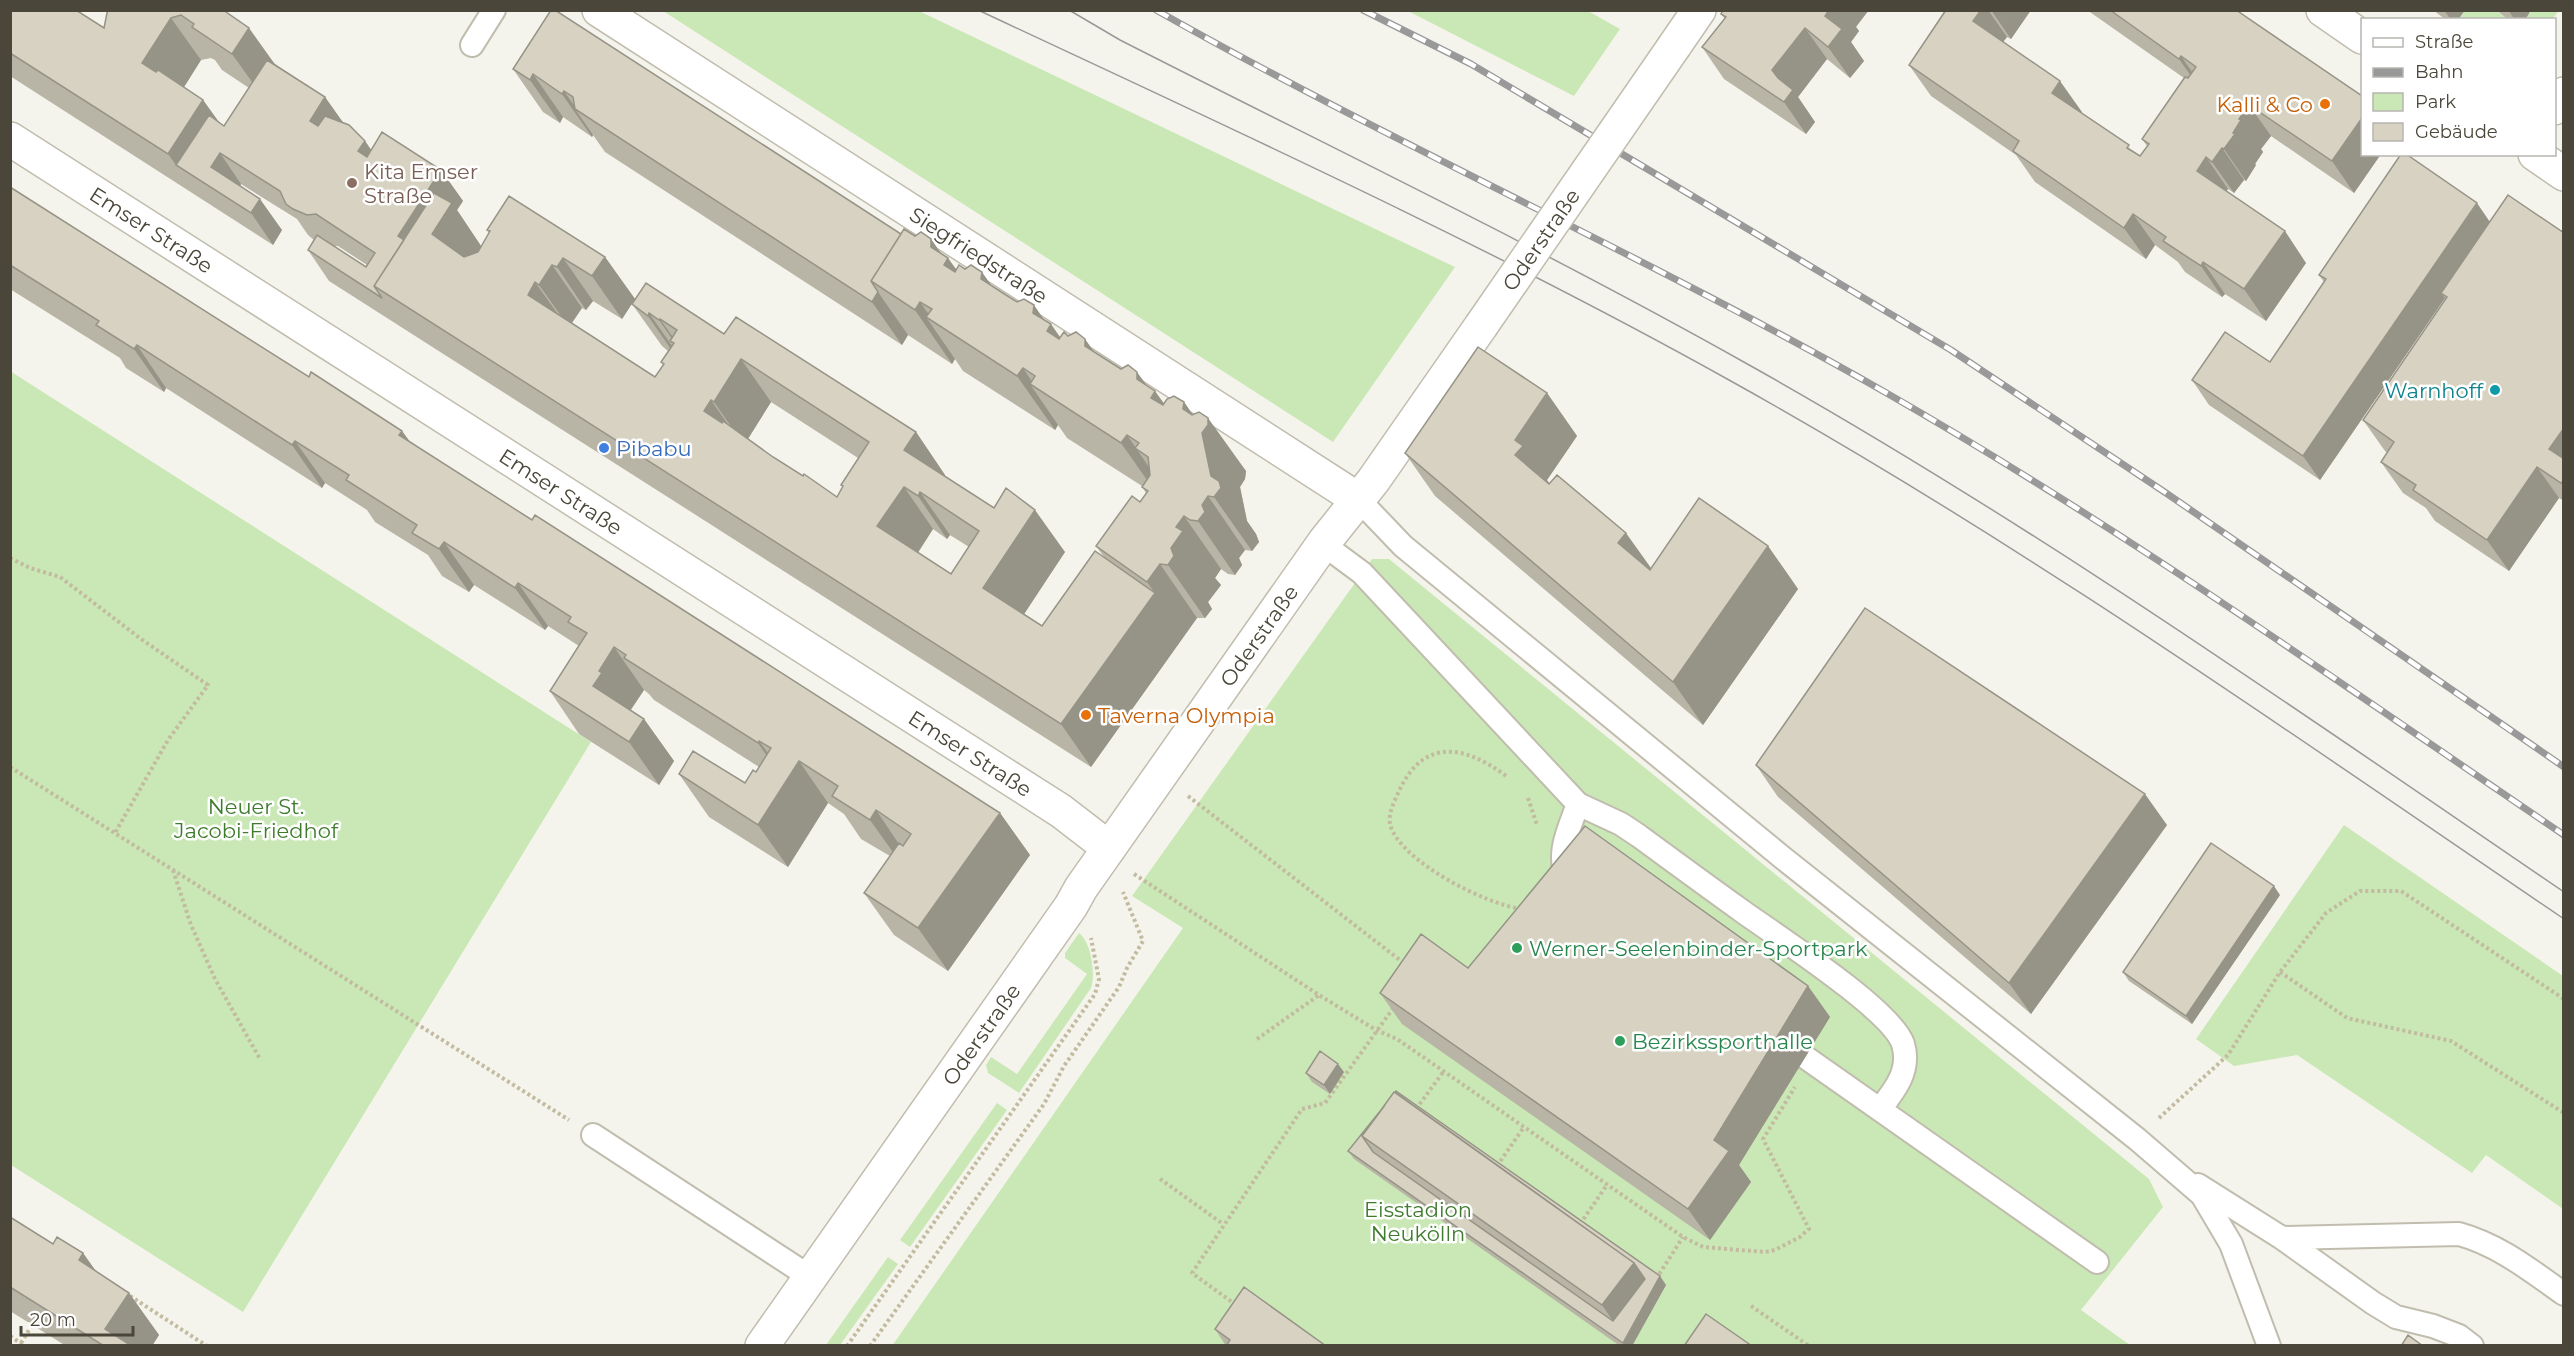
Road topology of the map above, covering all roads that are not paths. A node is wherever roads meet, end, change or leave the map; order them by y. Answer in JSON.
{"nodes":[{"id":1,"x":494,"y":10,"type":"edge"},
{"id":2,"x":599,"y":10,"type":"edge"},
{"id":3,"x":1699,"y":10,"type":"edge"},
{"id":4,"x":2323,"y":10,"type":"edge"},
{"id":5,"x":2361,"y":36,"type":"edge"},
{"id":6,"x":472,"y":45,"type":"dead end"},
{"id":7,"x":10,"y":139,"type":"edge"},
{"id":8,"x":2538,"y":156,"type":"edge"},
{"id":9,"x":2564,"y":174,"type":"edge"},
{"id":10,"x":1359,"y":500,"type":"junction"},
{"id":11,"x":1323,"y":544,"type":"junction"},
{"id":12,"x":1578,"y":804,"type":"junction"},
{"id":13,"x":1109,"y":848,"type":"junction"},
{"id":14,"x":1579,"y":891,"type":"edge"},
{"id":15,"x":1808,"y":1059,"type":"road end"},
{"id":16,"x":1880,"y":1109,"type":"junction"},
{"id":17,"x":593,"y":1134,"type":"road end"},
{"id":18,"x":2162,"y":1162,"type":"junction"},
{"id":19,"x":2282,"y":1238,"type":"junction"},
{"id":20,"x":2097,"y":1262,"type":"dead end"},
{"id":21,"x":810,"y":1277,"type":"junction"},
{"id":22,"x":2564,"y":1294,"type":"edge"},
{"id":23,"x":762,"y":1346,"type":"edge"},
{"id":24,"x":2269,"y":1346,"type":"edge"},
{"id":25,"x":2472,"y":1346,"type":"edge"}],
"edges":[{"from":1,"to":6,"type":"lane"},
{"from":2,"to":10,"type":"street","name":"Siegfriedstraße"},
{"from":3,"to":10,"type":"street","name":"Oderstraße","bridge":true},
{"from":4,"to":5,"type":"street"},
{"from":7,"to":13,"type":"street","name":"Emser Straße"},
{"from":8,"to":9,"type":"street"},
{"from":10,"to":11,"type":"street","name":"Oderstraße"},
{"from":10,"to":18,"type":"lane"},
{"from":11,"to":12,"type":"lane"},
{"from":11,"to":13,"type":"street","name":"Oderstraße"},
{"from":12,"to":14,"type":"lane"},
{"from":12,"to":16,"type":"lane"},
{"from":13,"to":21,"type":"street","name":"Oderstraße"},
{"from":15,"to":16,"type":"lane"},
{"from":16,"to":20,"type":"lane"},
{"from":17,"to":21,"type":"lane"},
{"from":18,"to":19,"type":"lane"},
{"from":18,"to":24,"type":"lane"},
{"from":19,"to":22,"type":"lane"},
{"from":19,"to":25,"type":"lane"},
{"from":21,"to":23,"type":"street","name":"Oderstraße"}]}
